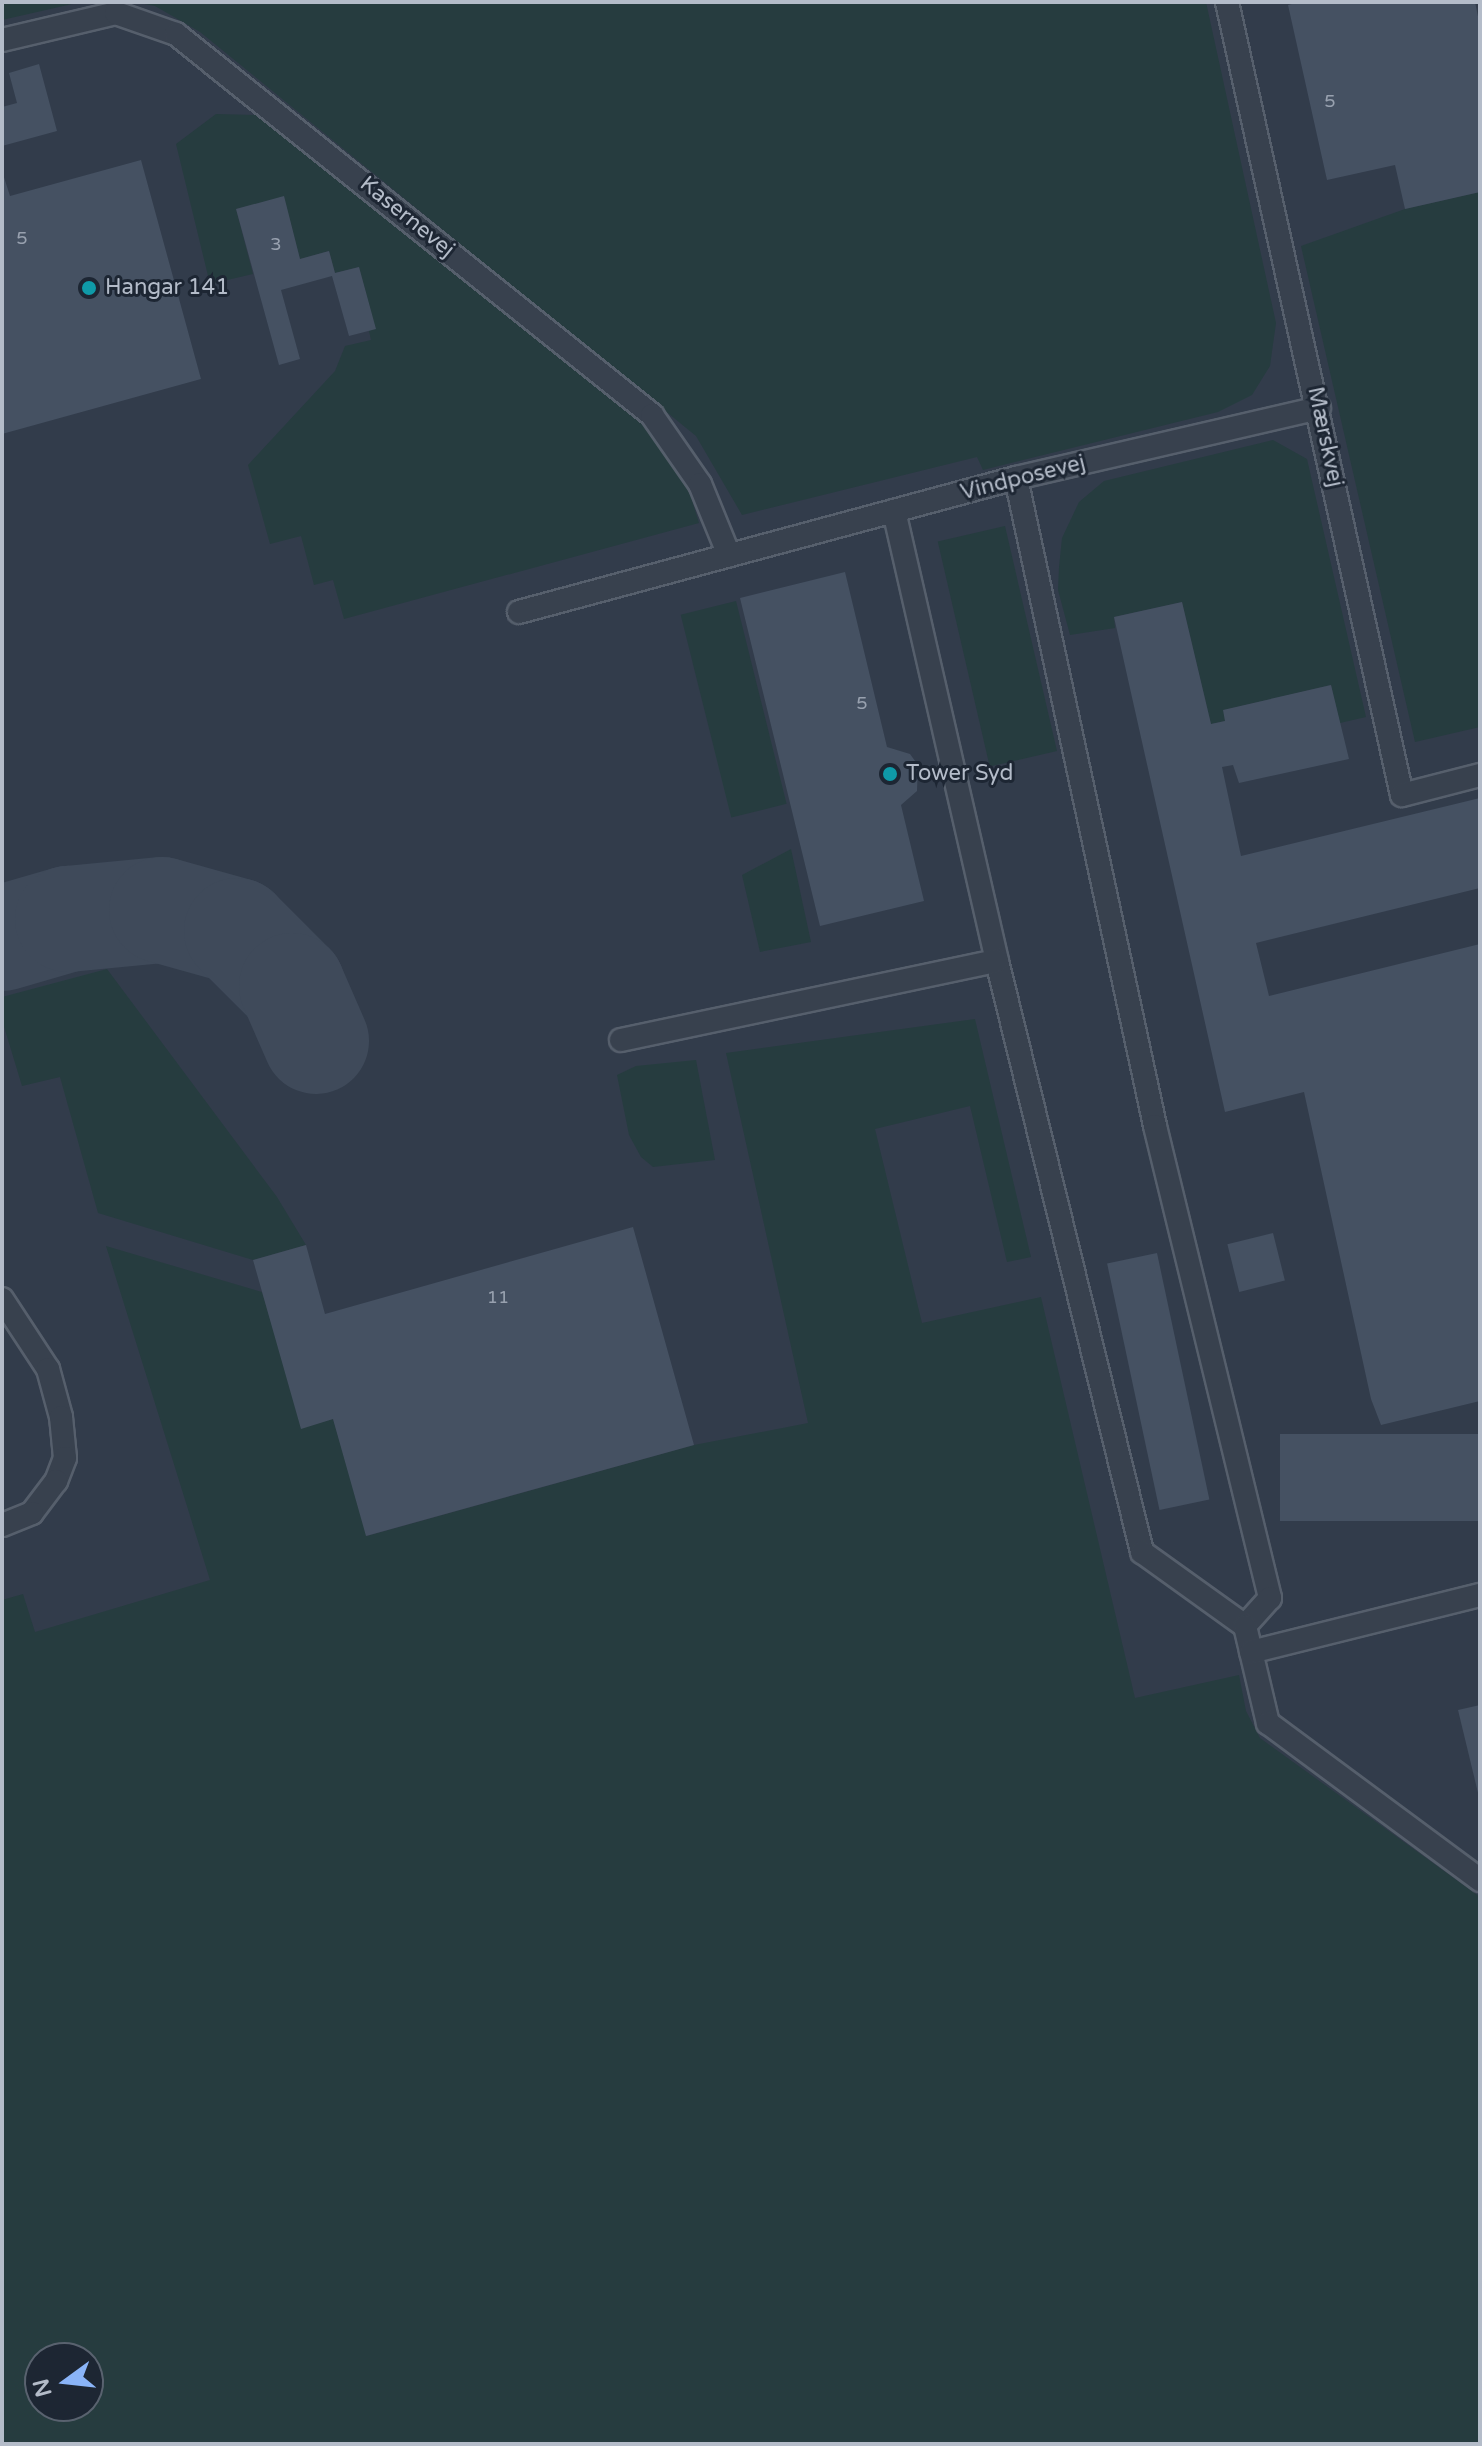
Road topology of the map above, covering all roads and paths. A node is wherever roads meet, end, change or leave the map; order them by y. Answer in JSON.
{"nodes":[{"id":1,"x":1227,"y":2,"type":"edge"},
{"id":2,"x":2,"y":40,"type":"edge"},
{"id":3,"x":1319,"y":408,"type":"junction"},
{"id":4,"x":1016,"y":478,"type":"junction"},
{"id":5,"x":894,"y":511,"type":"junction"},
{"id":6,"x":729,"y":555,"type":"junction"},
{"id":7,"x":519,"y":612,"type":"dead end"},
{"id":8,"x":1480,"y":775,"type":"edge"},
{"id":9,"x":997,"y":961,"type":"junction"},
{"id":10,"x":621,"y":1040,"type":"dead end"},
{"id":11,"x":2,"y":1299,"type":"edge"},
{"id":12,"x":2,"y":1525,"type":"edge"},
{"id":13,"x":1480,"y":1595,"type":"edge"},
{"id":14,"x":1245,"y":1626,"type":"junction"},
{"id":15,"x":1251,"y":1652,"type":"junction"},
{"id":16,"x":1480,"y":1880,"type":"edge"}],
"edges":[{"from":1,"to":3,"type":"lane","name":"Mærskvej"},
{"from":2,"to":6,"type":"lane","name":"Kasernevej"},
{"from":3,"to":4,"type":"lane","name":"Vindposevej"},
{"from":3,"to":8,"type":"lane","name":"Mærskvej"},
{"from":4,"to":5,"type":"lane","name":"Vindposevej"},
{"from":4,"to":14,"type":"lane"},
{"from":5,"to":6,"type":"lane","name":"Vindposevej"},
{"from":5,"to":9,"type":"lane"},
{"from":6,"to":7,"type":"lane","name":"Vindposevej"},
{"from":9,"to":10,"type":"lane"},
{"from":9,"to":14,"type":"lane"},
{"from":11,"to":12,"type":"lane"},
{"from":13,"to":15,"type":"lane"},
{"from":14,"to":15,"type":"lane"},
{"from":15,"to":16,"type":"lane"}]}
